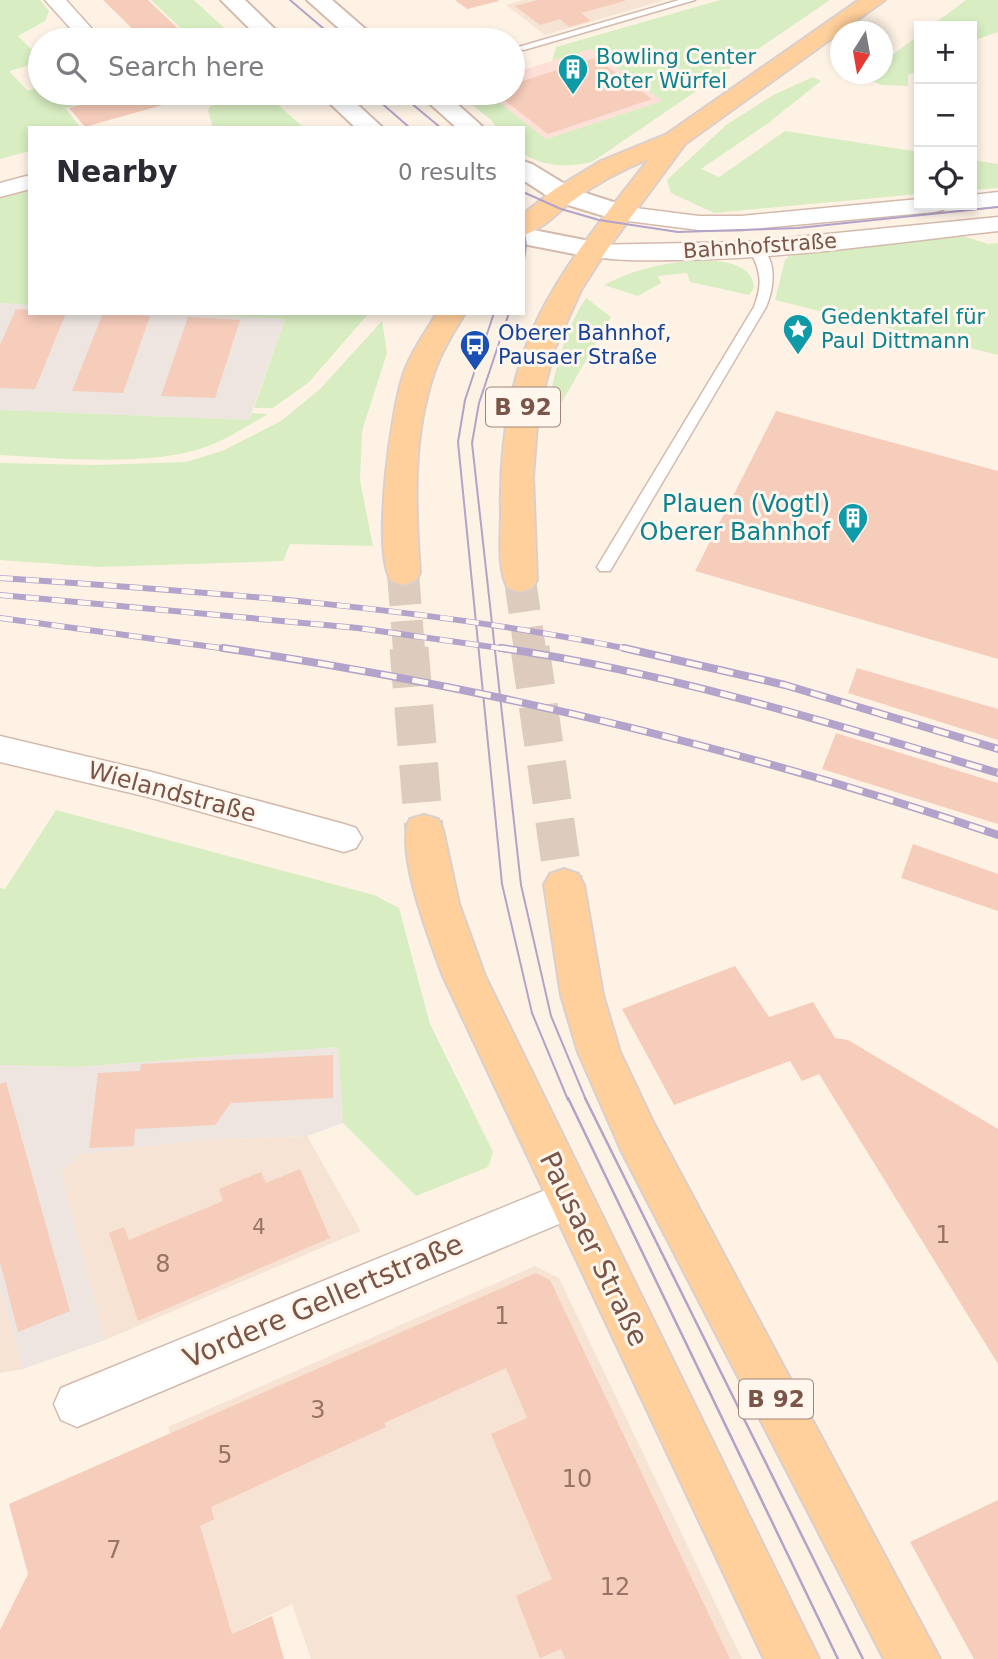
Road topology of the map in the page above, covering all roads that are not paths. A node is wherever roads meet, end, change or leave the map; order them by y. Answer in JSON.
{"nodes":[{"id":1,"x":55,"y":0,"type":"edge"},
{"id":2,"x":232,"y":0,"type":"edge"},
{"id":3,"x":318,"y":0,"type":"edge"},
{"id":4,"x":690,"y":0,"type":"edge"},
{"id":5,"x":874,"y":0,"type":"edge"},
{"id":6,"x":81,"y":28,"type":"edge"},
{"id":7,"x":261,"y":28,"type":"edge"},
{"id":8,"x":352,"y":28,"type":"edge"},
{"id":9,"x":525,"y":47,"type":"edge"},
{"id":10,"x":345,"y":105,"type":"edge"},
{"id":11,"x":444,"y":105,"type":"edge"},
{"id":12,"x":369,"y":126,"type":"edge"},
{"id":13,"x":470,"y":126,"type":"edge"},
{"id":14,"x":676,"y":139,"type":"junction"},
{"id":15,"x":525,"y":170,"type":"edge"},
{"id":16,"x":28,"y":183,"type":"edge"},
{"id":17,"x":0,"y":190,"type":"edge"},
{"id":18,"x":564,"y":195,"type":"junction"},
{"id":19,"x":998,"y":199,"type":"edge"},
{"id":20,"x":977,"y":201,"type":"edge"},
{"id":21,"x":914,"y":207,"type":"edge"},
{"id":22,"x":620,"y":213,"type":"junction"},
{"id":23,"x":998,"y":224,"type":"edge"},
{"id":24,"x":525,"y":225,"type":"edge"},
{"id":25,"x":525,"y":236,"type":"edge"},
{"id":26,"x":755,"y":248,"type":"junction"},
{"id":27,"x":595,"y":250,"type":"junction"},
{"id":28,"x":450,"y":315,"type":"edge"},
{"id":29,"x":605,"y":567,"type":"dead end"},
{"id":30,"x":403,"y":573,"type":"tunnel mouth"},
{"id":31,"x":520,"y":580,"type":"tunnel mouth"},
{"id":32,"x":0,"y":749,"type":"edge"},
{"id":33,"x":424,"y":830,"type":"tunnel mouth"},
{"id":34,"x":344,"y":838,"type":"dead end"},
{"id":35,"x":564,"y":885,"type":"tunnel mouth"},
{"id":36,"x":570,"y":1199,"type":"junction"},
{"id":37,"x":77,"y":1405,"type":"dead end"},
{"id":38,"x":792,"y":1659,"type":"edge"},
{"id":39,"x":913,"y":1659,"type":"edge"}],
"edges":[{"from":1,"to":6,"type":"street"},
{"from":2,"to":7,"type":"street"},
{"from":3,"to":8,"type":"street"},
{"from":4,"to":9,"type":"lane"},
{"from":5,"to":14,"type":"main road","number":"B 92"},
{"from":10,"to":12,"type":"street"},
{"from":11,"to":13,"type":"street"},
{"from":14,"to":18,"type":"main road","number":"B 92"},
{"from":14,"to":22,"type":"main road","number":"B 92"},
{"from":15,"to":18,"type":"street","name":"Bahnhofstraße"},
{"from":16,"to":17,"type":"street"},
{"from":18,"to":22,"type":"street","name":"Bahnhofstraße"},
{"from":18,"to":24,"type":"main road","number":"B 92"},
{"from":19,"to":20,"type":"street"},
{"from":21,"to":22,"type":"street","name":"Bahnhofstraße"},
{"from":22,"to":27,"type":"main road","number":"B 92"},
{"from":23,"to":26,"type":"street","name":"Bahnhofstraße"},
{"from":25,"to":27,"type":"street","name":"Bahnhofstraße"},
{"from":26,"to":27,"type":"street","name":"Bahnhofstraße"},
{"from":26,"to":29,"type":"lane"},
{"from":27,"to":31,"type":"main road","number":"B 92"},
{"from":28,"to":30,"type":"main road"},
{"from":32,"to":34,"type":"street","name":"Wielandstraße"},
{"from":33,"to":36,"type":"main road","name":"Pausaer Straße"},
{"from":35,"to":39,"type":"main road","number":"B 92"},
{"from":36,"to":37,"type":"street","name":"Vordere Gellertstraße"},
{"from":36,"to":38,"type":"main road","name":"Pausaer Straße"}]}
